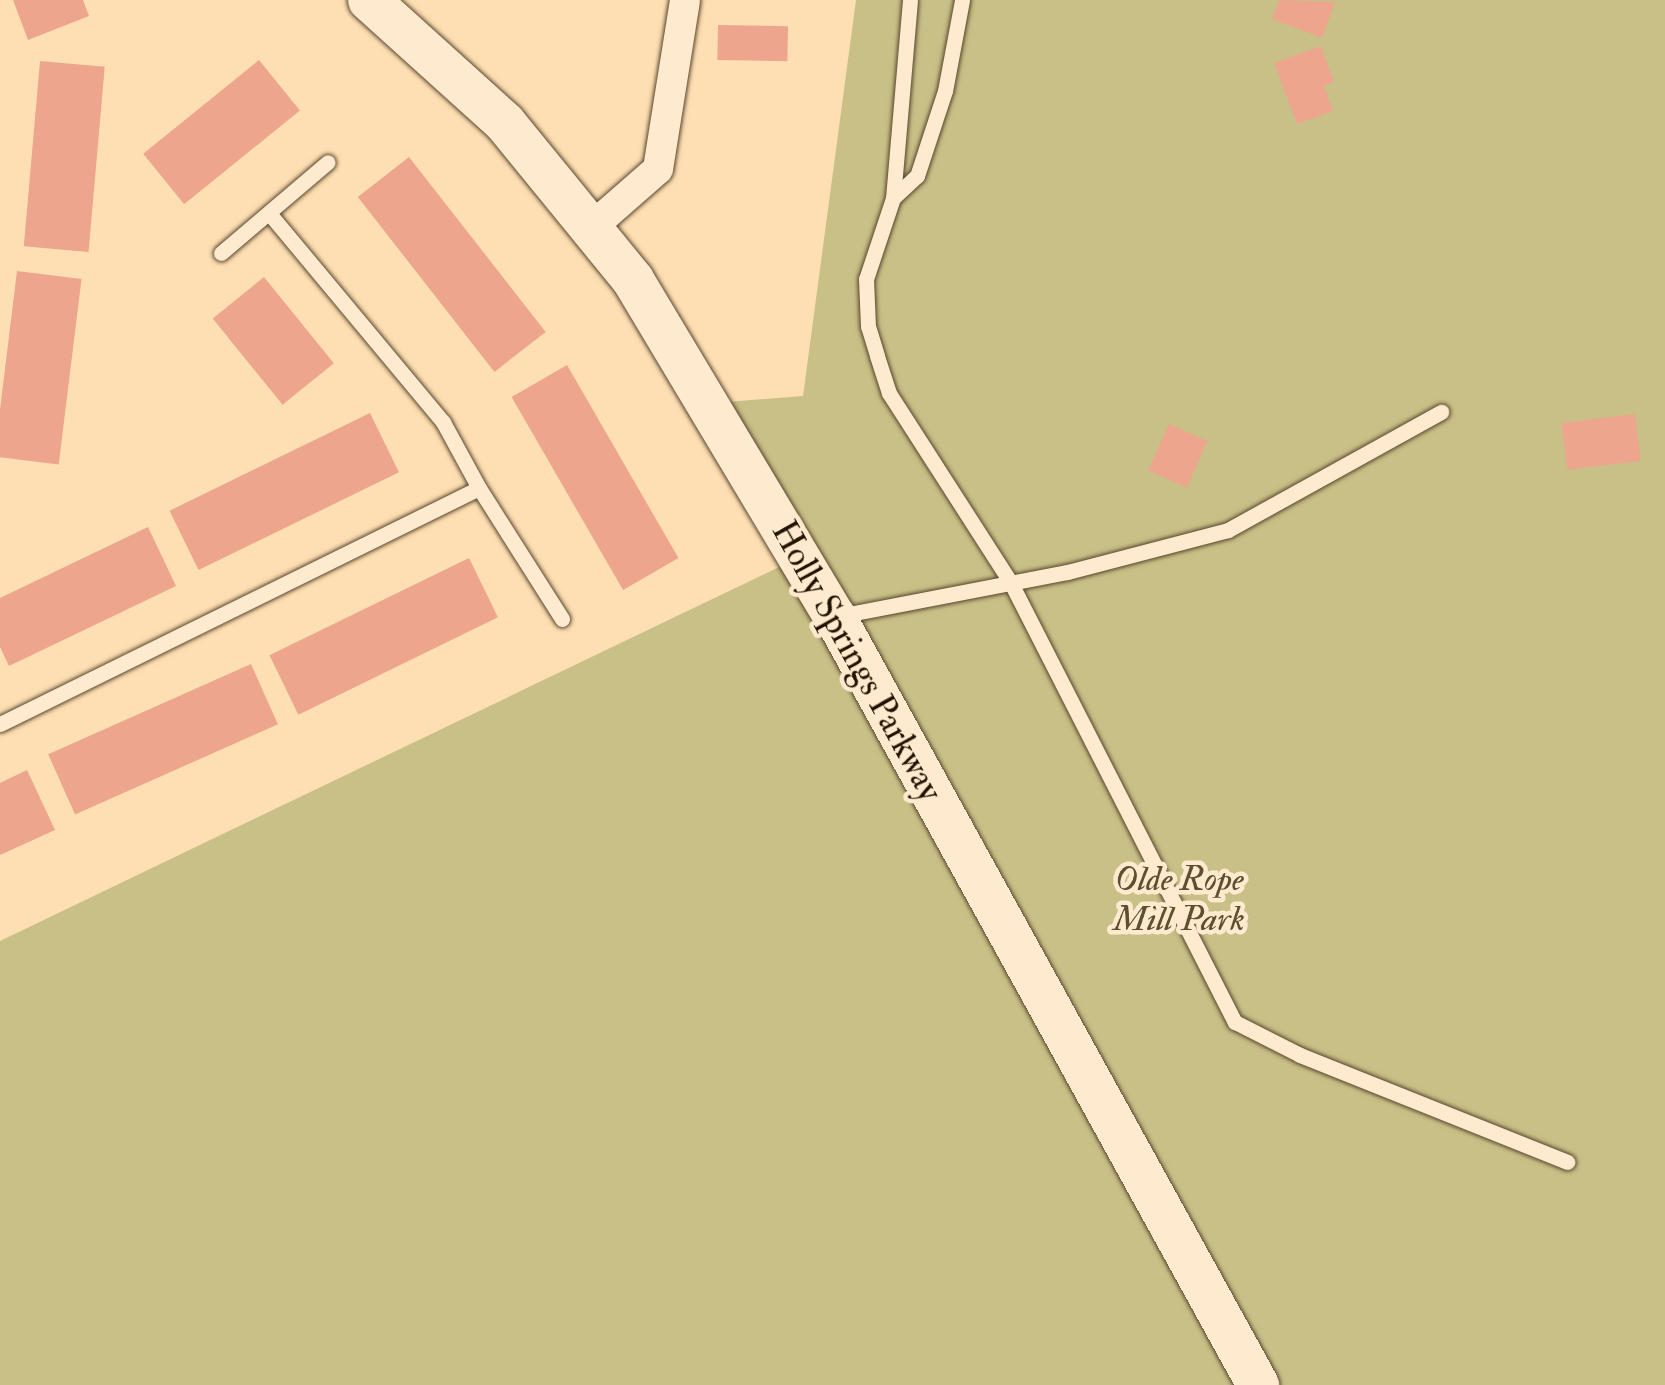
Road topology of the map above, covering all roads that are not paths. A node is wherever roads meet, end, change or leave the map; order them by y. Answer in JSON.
{"nodes":[{"id":1,"x":686,"y":0,"type":"edge"},
{"id":2,"x":910,"y":0,"type":"edge"},
{"id":3,"x":962,"y":0,"type":"edge"},
{"id":4,"x":382,"y":4,"type":"edge"},
{"id":5,"x":328,"y":162,"type":"dead end"},
{"id":6,"x":893,"y":198,"type":"junction"},
{"id":7,"x":270,"y":214,"type":"junction"},
{"id":8,"x":594,"y":226,"type":"junction"},
{"id":9,"x":221,"y":253,"type":"dead end"},
{"id":10,"x":1442,"y":412,"type":"dead end"},
{"id":11,"x":479,"y":488,"type":"junction"},
{"id":12,"x":1011,"y":583,"type":"junction"},
{"id":13,"x":835,"y":616,"type":"junction"},
{"id":14,"x":562,"y":619,"type":"dead end"},
{"id":15,"x":0,"y":724,"type":"edge"},
{"id":16,"x":1568,"y":1162,"type":"dead end"},
{"id":17,"x":1258,"y":1385,"type":"edge"}],
"edges":[{"from":1,"to":8,"type":"street"},
{"from":2,"to":6,"type":"lane"},
{"from":3,"to":6,"type":"lane"},
{"from":4,"to":8,"type":"main road","name":"Holly Springs Parkway"},
{"from":5,"to":7,"type":"lane"},
{"from":6,"to":12,"type":"lane"},
{"from":7,"to":9,"type":"lane"},
{"from":7,"to":11,"type":"lane"},
{"from":8,"to":13,"type":"main road","name":"Holly Springs Parkway"},
{"from":10,"to":12,"type":"lane"},
{"from":11,"to":14,"type":"lane"},
{"from":11,"to":15,"type":"lane"},
{"from":12,"to":13,"type":"lane"},
{"from":12,"to":16,"type":"lane"},
{"from":13,"to":17,"type":"main road","name":"Holly Springs Parkway"}]}
